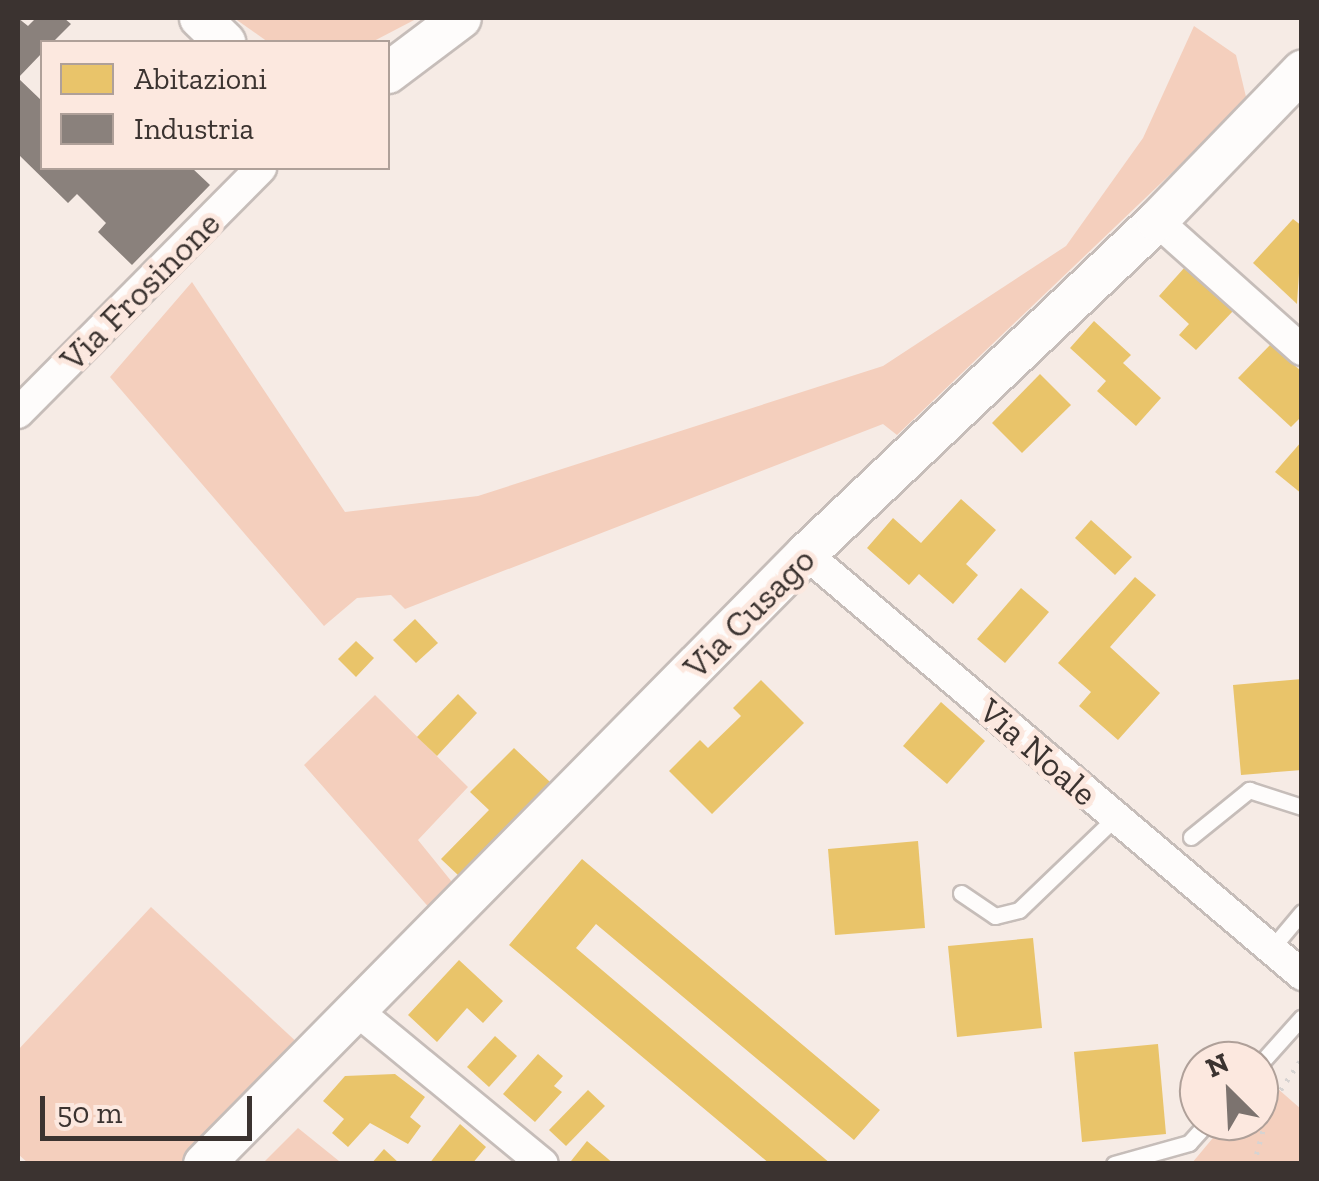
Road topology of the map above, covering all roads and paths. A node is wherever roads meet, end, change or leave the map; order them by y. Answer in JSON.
{"nodes":[{"id":1,"x":200,"y":18,"type":"edge"},
{"id":2,"x":462,"y":18,"type":"edge"},
{"id":3,"x":224,"y":40,"type":"edge"},
{"id":4,"x":1302,"y":71,"type":"edge"},
{"id":5,"x":390,"y":72,"type":"edge"},
{"id":6,"x":258,"y":170,"type":"edge"},
{"id":7,"x":1158,"y":221,"type":"junction"},
{"id":8,"x":1302,"y":350,"type":"edge"},
{"id":9,"x":21,"y":403,"type":"edge"},
{"id":10,"x":806,"y":554,"type":"junction"},
{"id":11,"x":1302,"y":808,"type":"edge"},
{"id":12,"x":1115,"y":818,"type":"junction"},
{"id":13,"x":1191,"y":836,"type":"dead end"},
{"id":14,"x":960,"y":894,"type":"dead end"},
{"id":15,"x":1302,"y":912,"type":"edge"},
{"id":16,"x":1271,"y":949,"type":"junction"},
{"id":17,"x":1302,"y":975,"type":"edge"},
{"id":18,"x":356,"y":1010,"type":"junction"},
{"id":19,"x":1302,"y":1017,"type":"edge"},
{"id":20,"x":1279,"y":1043,"type":"edge"},
{"id":21,"x":1302,"y":1058,"type":"edge"},
{"id":22,"x":1192,"y":1141,"type":"edge"},
{"id":23,"x":204,"y":1164,"type":"edge"},
{"id":24,"x":543,"y":1164,"type":"edge"},
{"id":25,"x":1114,"y":1164,"type":"edge"},
{"id":26,"x":1254,"y":1164,"type":"edge"}],
"edges":[{"from":1,"to":3,"type":"street"},
{"from":2,"to":5,"type":"street"},
{"from":4,"to":7,"type":"street","name":"Via Cusago"},
{"from":6,"to":9,"type":"street","name":"Via Frosinone"},
{"from":7,"to":8,"type":"street"},
{"from":7,"to":10,"type":"street","name":"Via Cusago"},
{"from":10,"to":12,"type":"street","name":"Via Noale"},
{"from":10,"to":18,"type":"street","name":"Via Cusago"},
{"from":11,"to":13,"type":"lane"},
{"from":12,"to":14,"type":"lane"},
{"from":12,"to":16,"type":"street","name":"Via Noale"},
{"from":15,"to":16,"type":"lane"},
{"from":16,"to":17,"type":"street","name":"Via Noale"},
{"from":18,"to":23,"type":"street","name":"Via Cusago"},
{"from":18,"to":24,"type":"street"},
{"from":19,"to":20,"type":"lane"},
{"from":21,"to":26,"type":"path"},
{"from":22,"to":25,"type":"lane"}]}
